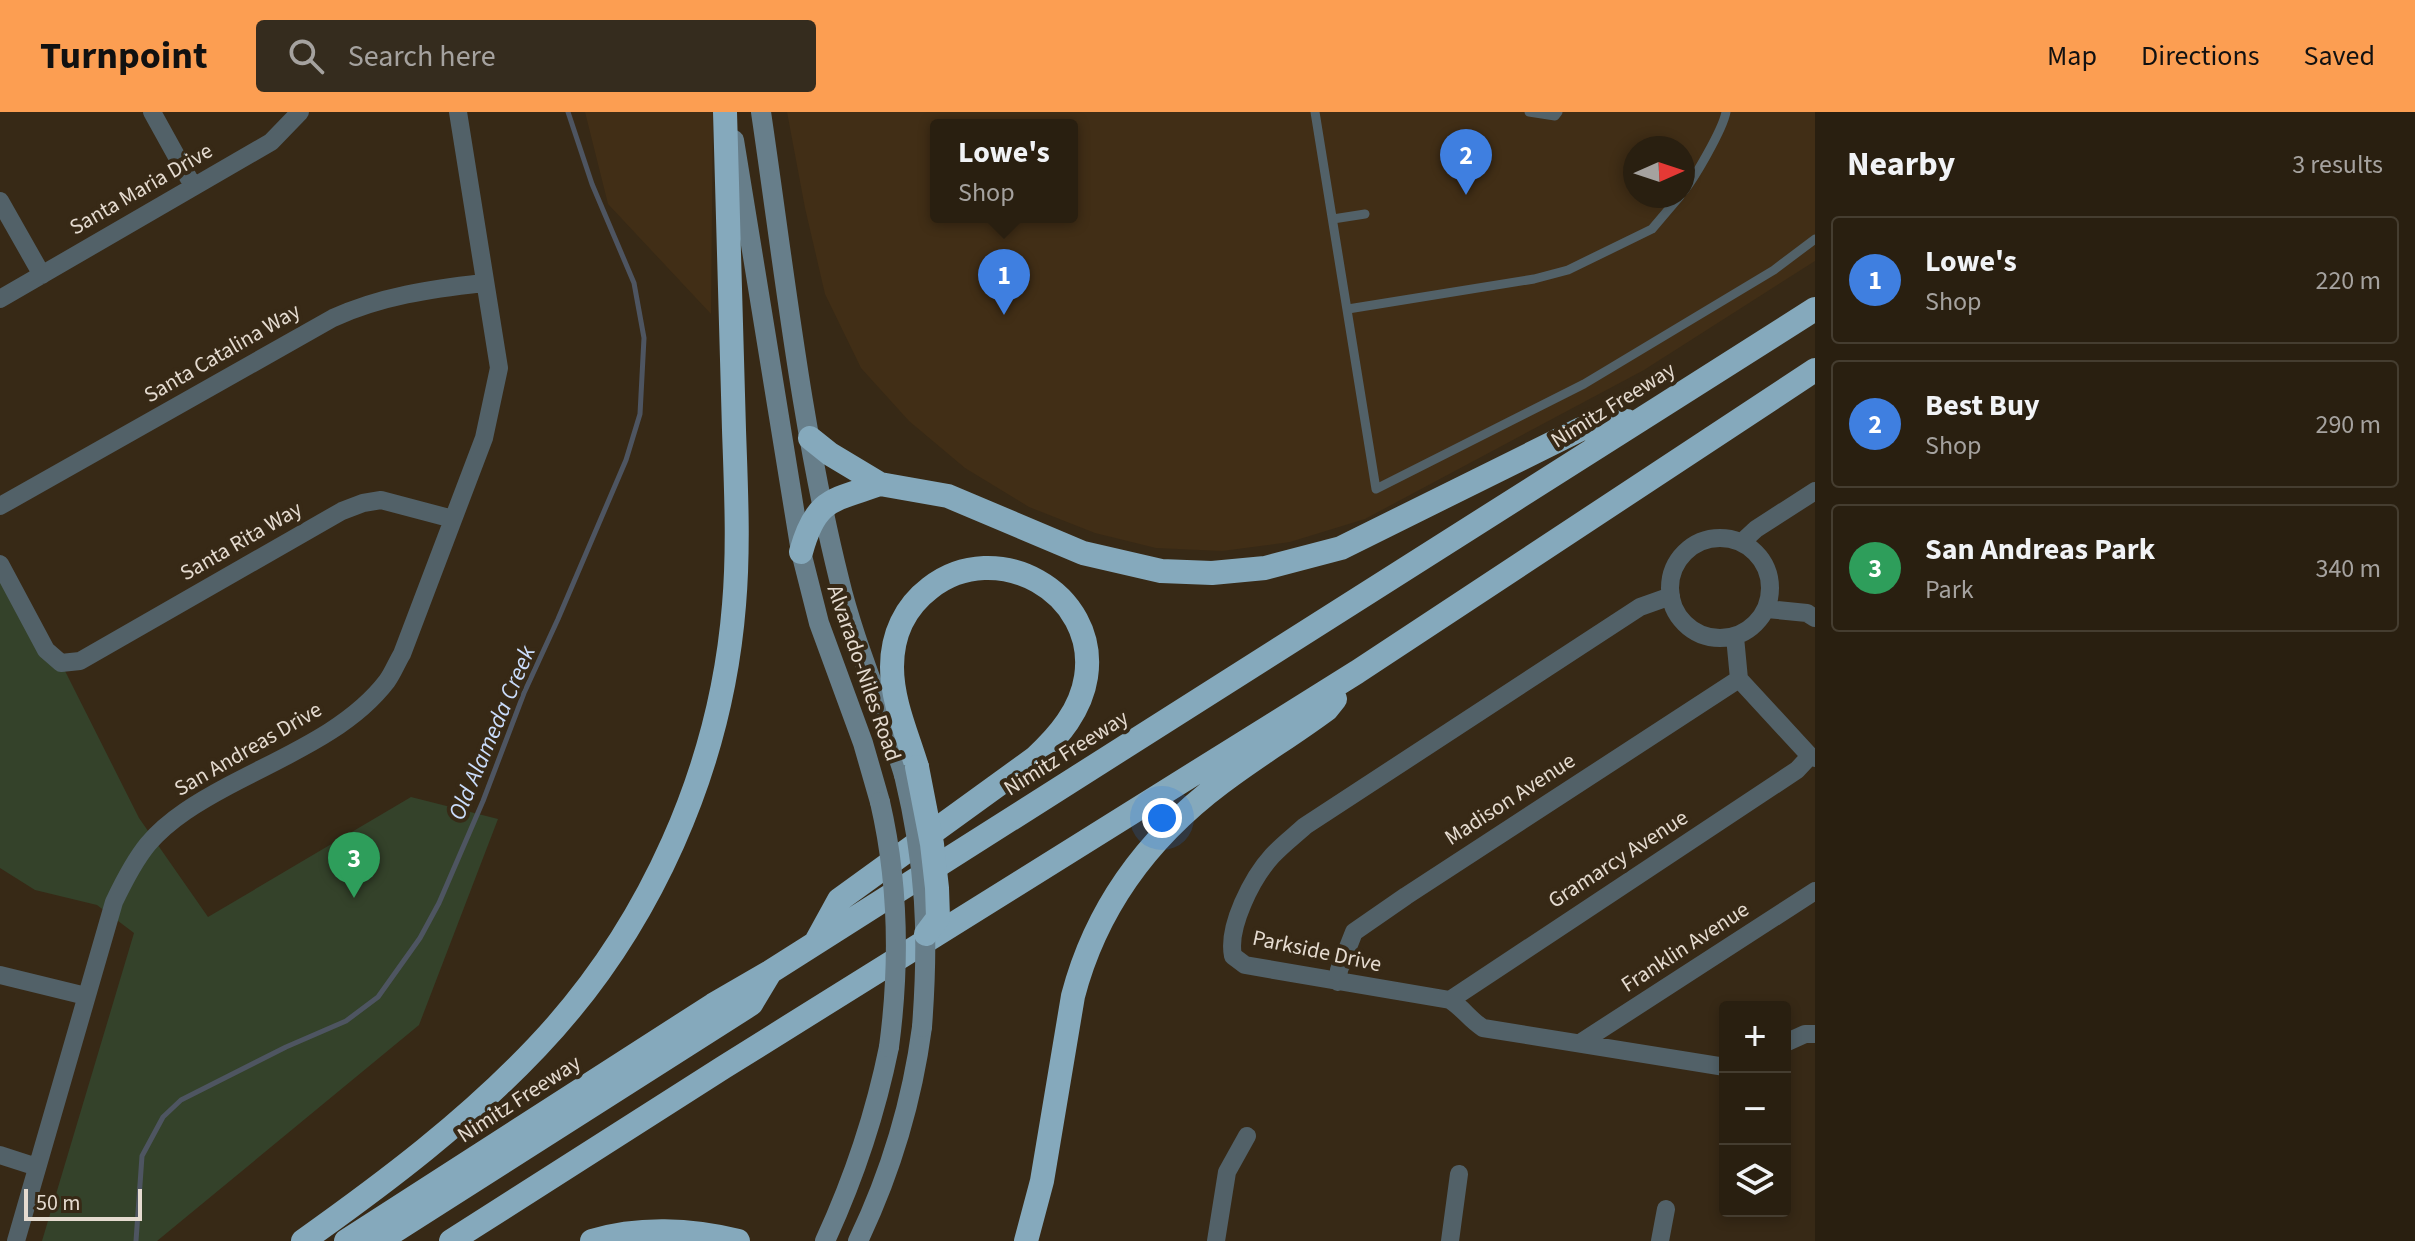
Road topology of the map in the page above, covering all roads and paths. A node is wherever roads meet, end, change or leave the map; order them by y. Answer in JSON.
{"nodes":[{"id":1,"x":152,"y":112,"type":"edge"},
{"id":2,"x":300,"y":112,"type":"edge"},
{"id":3,"x":458,"y":112,"type":"edge"},
{"id":4,"x":728,"y":112,"type":"edge"},
{"id":5,"x":761,"y":112,"type":"edge"},
{"id":6,"x":1315,"y":112,"type":"edge"},
{"id":7,"x":1529,"y":112,"type":"edge"},
{"id":8,"x":1558,"y":112,"type":"edge"},
{"id":9,"x":1726,"y":112,"type":"edge"},
{"id":10,"x":1695,"y":178,"type":"edge"},
{"id":11,"x":193,"y":186,"type":"junction"},
{"id":12,"x":0,"y":201,"type":"edge"},
{"id":13,"x":1670,"y":208,"type":"edge"},
{"id":14,"x":1365,"y":214,"type":"dead end"},
{"id":15,"x":1333,"y":219,"type":"junction"},
{"id":16,"x":1815,"y":239,"type":"edge"},
{"id":17,"x":42,"y":275,"type":"junction"},
{"id":18,"x":483,"y":283,"type":"junction"},
{"id":19,"x":0,"y":299,"type":"edge"},
{"id":20,"x":1348,"y":309,"type":"junction"},
{"id":21,"x":1815,"y":309,"type":"edge"},
{"id":22,"x":1815,"y":370,"type":"edge"},
{"id":23,"x":1641,"y":418,"type":"junction"},
{"id":24,"x":810,"y":438,"type":"junction"},
{"id":25,"x":880,"y":484,"type":"junction"},
{"id":26,"x":1815,"y":491,"type":"edge"},
{"id":27,"x":0,"y":506,"type":"edge"},
{"id":28,"x":823,"y":506,"type":"junction"},
{"id":29,"x":453,"y":519,"type":"junction"},
{"id":30,"x":1742,"y":542,"type":"junction"},
{"id":31,"x":801,"y":552,"type":"junction"},
{"id":32,"x":0,"y":564,"type":"edge"},
{"id":33,"x":1671,"y":596,"type":"junction"},
{"id":34,"x":1767,"y":609,"type":"junction"},
{"id":35,"x":1815,"y":618,"type":"edge"},
{"id":36,"x":1735,"y":637,"type":"junction"},
{"id":37,"x":1357,"y":672,"type":"junction"},
{"id":38,"x":1739,"y":679,"type":"junction"},
{"id":39,"x":1813,"y":757,"type":"edge"},
{"id":40,"x":910,"y":771,"type":"junction"},
{"id":41,"x":1815,"y":891,"type":"edge"},
{"id":42,"x":926,"y":934,"type":"joint"},
{"id":43,"x":816,"y":942,"type":"junction"},
{"id":44,"x":770,"y":972,"type":"junction"},
{"id":45,"x":0,"y":975,"type":"edge"},
{"id":46,"x":1338,"y":982,"type":"junction"},
{"id":47,"x":86,"y":996,"type":"junction"},
{"id":48,"x":1450,"y":1000,"type":"junction"},
{"id":49,"x":1815,"y":1034,"type":"edge"},
{"id":50,"x":1791,"y":1040,"type":"edge"},
{"id":51,"x":1580,"y":1043,"type":"junction"},
{"id":52,"x":1719,"y":1066,"type":"edge"},
{"id":53,"x":1247,"y":1136,"type":"dead end"},
{"id":54,"x":0,"y":1155,"type":"edge"},
{"id":55,"x":37,"y":1167,"type":"junction"},
{"id":56,"x":1459,"y":1174,"type":"dead end"},
{"id":57,"x":1666,"y":1209,"type":"dead end"},
{"id":58,"x":16,"y":1241,"type":"edge"},
{"id":59,"x":303,"y":1241,"type":"edge"},
{"id":60,"x":346,"y":1241,"type":"edge"},
{"id":61,"x":379,"y":1241,"type":"edge"},
{"id":62,"x":451,"y":1241,"type":"edge"},
{"id":63,"x":592,"y":1241,"type":"edge"},
{"id":64,"x":738,"y":1241,"type":"edge"},
{"id":65,"x":825,"y":1241,"type":"edge"},
{"id":66,"x":858,"y":1241,"type":"edge"},
{"id":67,"x":1026,"y":1241,"type":"edge"},
{"id":68,"x":1216,"y":1241,"type":"edge"},
{"id":69,"x":1450,"y":1241,"type":"edge"},
{"id":70,"x":1660,"y":1241,"type":"edge"}],
"edges":[{"from":1,"to":11,"type":"street"},
{"from":2,"to":11,"type":"street","name":"Santa Maria Drive"},
{"from":3,"to":18,"type":"street","name":"San Andreas Drive"},
{"from":4,"to":31,"type":"main road","name":"Alvarado-Niles Road"},
{"from":4,"to":59,"type":"highway"},
{"from":5,"to":24,"type":"main road","name":"Alvarado-Niles Road"},
{"from":6,"to":15,"type":"lane"},
{"from":7,"to":8,"type":"lane"},
{"from":9,"to":10,"type":"lane"},
{"from":11,"to":17,"type":"street","name":"Santa Maria Drive"},
{"from":12,"to":17,"type":"street"},
{"from":13,"to":20,"type":"lane"},
{"from":14,"to":15,"type":"lane"},
{"from":15,"to":20,"type":"lane"},
{"from":16,"to":20,"type":"lane"},
{"from":17,"to":19,"type":"street","name":"Santa Maria Drive"},
{"from":18,"to":27,"type":"street","name":"Santa Catalina Way"},
{"from":18,"to":29,"type":"street","name":"San Andreas Drive"},
{"from":21,"to":23,"type":"highway","name":"Nimitz Freeway"},
{"from":22,"to":37,"type":"highway"},
{"from":23,"to":25,"type":"highway"},
{"from":23,"to":43,"type":"highway","name":"Nimitz Freeway"},
{"from":24,"to":25,"type":"highway"},
{"from":24,"to":28,"type":"main road","name":"Alvarado-Niles Road"},
{"from":25,"to":28,"type":"highway"},
{"from":26,"to":30,"type":"street"},
{"from":28,"to":31,"type":"highway"},
{"from":28,"to":40,"type":"main road","name":"Alvarado-Niles Road"},
{"from":29,"to":32,"type":"street","name":"Santa Rita Way"},
{"from":29,"to":47,"type":"street","name":"San Andreas Drive"},
{"from":30,"to":33,"type":"street"},
{"from":30,"to":34,"type":"street"},
{"from":31,"to":65,"type":"main road","name":"Alvarado-Niles Road","bridge":true},
{"from":33,"to":36,"type":"street"},
{"from":33,"to":46,"type":"street","name":"Parkside Drive"},
{"from":34,"to":35,"type":"street"},
{"from":34,"to":36,"type":"street"},
{"from":36,"to":38,"type":"street"},
{"from":37,"to":62,"type":"highway"},
{"from":37,"to":67,"type":"highway"},
{"from":38,"to":39,"type":"street"},
{"from":38,"to":46,"type":"street","name":"Madison Avenue"},
{"from":39,"to":48,"type":"street","name":"Gramarcy Avenue"},
{"from":40,"to":42,"type":"highway","bridge":true},
{"from":40,"to":43,"type":"highway"},
{"from":41,"to":51,"type":"street","name":"Franklin Avenue"},
{"from":42,"to":66,"type":"main road","bridge":true},
{"from":43,"to":44,"type":"highway","name":"Nimitz Freeway"},
{"from":44,"to":60,"type":"highway","name":"Nimitz Freeway"},
{"from":44,"to":61,"type":"highway"},
{"from":45,"to":47,"type":"street"},
{"from":46,"to":48,"type":"street","name":"Parkside Drive"},
{"from":47,"to":55,"type":"street","name":"San Andreas Drive"},
{"from":48,"to":51,"type":"street"},
{"from":49,"to":50,"type":"street"},
{"from":51,"to":52,"type":"street"},
{"from":53,"to":68,"type":"street"},
{"from":54,"to":55,"type":"street"},
{"from":55,"to":58,"type":"street","name":"San Andreas Drive"},
{"from":56,"to":69,"type":"street"},
{"from":57,"to":70,"type":"street"},
{"from":63,"to":64,"type":"highway"}]}
